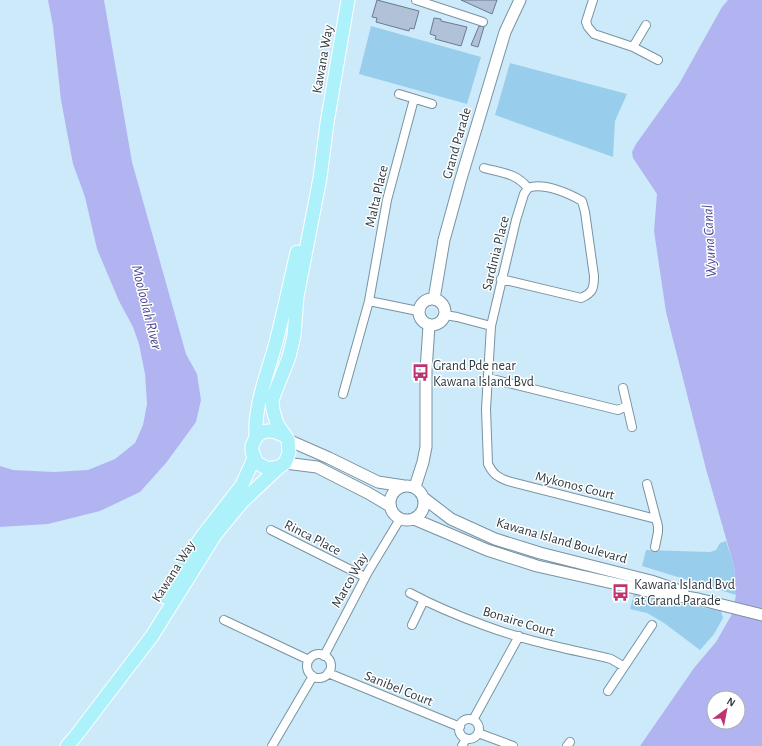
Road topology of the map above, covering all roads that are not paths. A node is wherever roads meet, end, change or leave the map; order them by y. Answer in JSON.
{"nodes":[{"id":1,"x":348,"y":0,"type":"edge"},
{"id":2,"x":416,"y":0,"type":"edge"},
{"id":3,"x":520,"y":0,"type":"edge"},
{"id":4,"x":593,"y":0,"type":"edge"},
{"id":5,"x":427,"y":2,"type":"edge"},
{"id":6,"x":483,"y":22,"type":"dead end"},
{"id":7,"x":646,"y":25,"type":"dead end"},
{"id":8,"x":633,"y":47,"type":"junction"},
{"id":9,"x":658,"y":60,"type":"dead end"},
{"id":10,"x":399,"y":94,"type":"dead end"},
{"id":11,"x":414,"y":99,"type":"junction"},
{"id":12,"x":432,"y":104,"type":"dead end"},
{"id":13,"x":327,"y":123,"type":"junction"},
{"id":14,"x":484,"y":168,"type":"dead end"},
{"id":15,"x":528,"y":188,"type":"junction"},
{"id":16,"x":502,"y":279,"type":"junction"},
{"id":17,"x":434,"y":299,"type":"junction"},
{"id":18,"x":369,"y":301,"type":"junction"},
{"id":19,"x":418,"y":311,"type":"junction"},
{"id":20,"x":445,"y":315,"type":"junction"},
{"id":21,"x":429,"y":326,"type":"junction"},
{"id":22,"x":491,"y":326,"type":"junction"},
{"id":23,"x":488,"y":378,"type":"junction"},
{"id":24,"x":623,"y":388,"type":"dead end"},
{"id":25,"x":343,"y":394,"type":"dead end"},
{"id":26,"x":627,"y":406,"type":"junction"},
{"id":27,"x":632,"y":427,"type":"dead end"},
{"id":28,"x":256,"y":437,"type":"junction"},
{"id":29,"x":285,"y":438,"type":"junction"},
{"id":30,"x":254,"y":458,"type":"junction"},
{"id":31,"x":282,"y":465,"type":"junction"},
{"id":32,"x":491,"y":471,"type":"joint"},
{"id":33,"x":647,"y":484,"type":"dead end"},
{"id":34,"x":409,"y":486,"type":"junction"},
{"id":35,"x":424,"y":499,"type":"junction"},
{"id":36,"x":390,"y":506,"type":"junction"},
{"id":37,"x":400,"y":519,"type":"junction"},
{"id":38,"x":414,"y":519,"type":"junction"},
{"id":39,"x":656,"y":519,"type":"junction"},
{"id":40,"x":271,"y":530,"type":"dead end"},
{"id":41,"x":655,"y":547,"type":"dead end"},
{"id":42,"x":365,"y":577,"type":"junction"},
{"id":43,"x":410,"y":593,"type":"dead end"},
{"id":44,"x":698,"y":599,"type":"junction"},
{"id":45,"x":424,"y":600,"type":"junction"},
{"id":46,"x":762,"y":615,"type":"edge"},
{"id":47,"x":224,"y":620,"type":"dead end"},
{"id":48,"x":412,"y":625,"type":"dead end"},
{"id":49,"x":652,"y":625,"type":"dead end"},
{"id":50,"x":519,"y":636,"type":"junction"},
{"id":51,"x":324,"y":656,"type":"junction"},
{"id":52,"x":309,"y":660,"type":"junction"},
{"id":53,"x":623,"y":666,"type":"junction"},
{"id":54,"x":328,"y":673,"type":"junction"},
{"id":55,"x":313,"y":676,"type":"junction"},
{"id":56,"x":608,"y":691,"type":"dead end"},
{"id":57,"x":103,"y":700,"type":"junction"},
{"id":58,"x":474,"y":720,"type":"junction"},
{"id":59,"x":460,"y":727,"type":"junction"},
{"id":60,"x":478,"y":733,"type":"junction"},
{"id":61,"x":464,"y":742,"type":"edge"},
{"id":62,"x":67,"y":746,"type":"edge"},
{"id":63,"x":272,"y":746,"type":"edge"},
{"id":64,"x":513,"y":746,"type":"edge"}],
"edges":[{"from":1,"to":13,"type":"main road","name":"Kawana Way"},
{"from":2,"to":5,"type":"street"},
{"from":3,"to":17,"type":"main road","name":"Grand Parade"},
{"from":4,"to":8,"type":"street"},
{"from":5,"to":6,"type":"street"},
{"from":7,"to":8,"type":"street"},
{"from":8,"to":9,"type":"street"},
{"from":10,"to":11,"type":"street"},
{"from":11,"to":12,"type":"street"},
{"from":11,"to":18,"type":"street","name":"Malta Place"},
{"from":13,"to":28,"type":"main road"},
{"from":13,"to":29,"type":"main road"},
{"from":14,"to":15,"type":"street"},
{"from":15,"to":16,"type":"street","name":"Sardinia Place"},
{"from":15,"to":16,"type":"street"},
{"from":16,"to":22,"type":"street","name":"Sardinia Place"},
{"from":17,"to":19,"type":"main road"},
{"from":17,"to":20,"type":"main road"},
{"from":18,"to":19,"type":"street"},
{"from":18,"to":25,"type":"street","name":"Malta Place"},
{"from":19,"to":21,"type":"main road"},
{"from":20,"to":21,"type":"main road"},
{"from":20,"to":22,"type":"street"},
{"from":21,"to":34,"type":"main road"},
{"from":22,"to":23,"type":"street","name":"Sardinia Place"},
{"from":23,"to":26,"type":"street"},
{"from":23,"to":32,"type":"street","name":"Sardinia Place"},
{"from":24,"to":26,"type":"street"},
{"from":26,"to":27,"type":"street"},
{"from":28,"to":29,"type":"main road"},
{"from":28,"to":30,"type":"main road"},
{"from":29,"to":31,"type":"main road"},
{"from":29,"to":34,"type":"main road"},
{"from":30,"to":31,"type":"main road"},
{"from":30,"to":57,"type":"main road","name":"Kawana Way"},
{"from":31,"to":36,"type":"main road"},
{"from":31,"to":57,"type":"main road","name":"Kawana Way"},
{"from":32,"to":39,"type":"street","name":"Mykonos Court"},
{"from":33,"to":39,"type":"street"},
{"from":34,"to":35,"type":"main road"},
{"from":34,"to":36,"type":"main road"},
{"from":35,"to":38,"type":"main road"},
{"from":35,"to":44,"type":"main road","name":"Kawana Island Boulevard"},
{"from":36,"to":37,"type":"main road"},
{"from":37,"to":38,"type":"main road"},
{"from":37,"to":42,"type":"street","name":"Marco Way"},
{"from":38,"to":44,"type":"main road","name":"Kawana Island Boulevard"},
{"from":39,"to":41,"type":"street"},
{"from":40,"to":42,"type":"street","name":"Rinca Place"},
{"from":42,"to":51,"type":"street","name":"Marco Way"},
{"from":43,"to":45,"type":"street","name":"Bonaire Court"},
{"from":44,"to":46,"type":"main road","name":"Kawana Island Boulevard"},
{"from":45,"to":48,"type":"street"},
{"from":45,"to":50,"type":"street","name":"Bonaire Court"},
{"from":47,"to":52,"type":"street"},
{"from":49,"to":53,"type":"street"},
{"from":50,"to":53,"type":"street","name":"Bonaire Court"},
{"from":50,"to":58,"type":"street"},
{"from":51,"to":52,"type":"street"},
{"from":51,"to":54,"type":"street"},
{"from":52,"to":55,"type":"street"},
{"from":53,"to":56,"type":"street"},
{"from":54,"to":55,"type":"street"},
{"from":54,"to":59,"type":"street","name":"Sanibel Court"},
{"from":55,"to":63,"type":"street"},
{"from":57,"to":62,"type":"main road","name":"Kawana Way"},
{"from":58,"to":59,"type":"street"},
{"from":58,"to":60,"type":"street"},
{"from":59,"to":61,"type":"street"},
{"from":60,"to":61,"type":"street"},
{"from":60,"to":64,"type":"street"}]}
